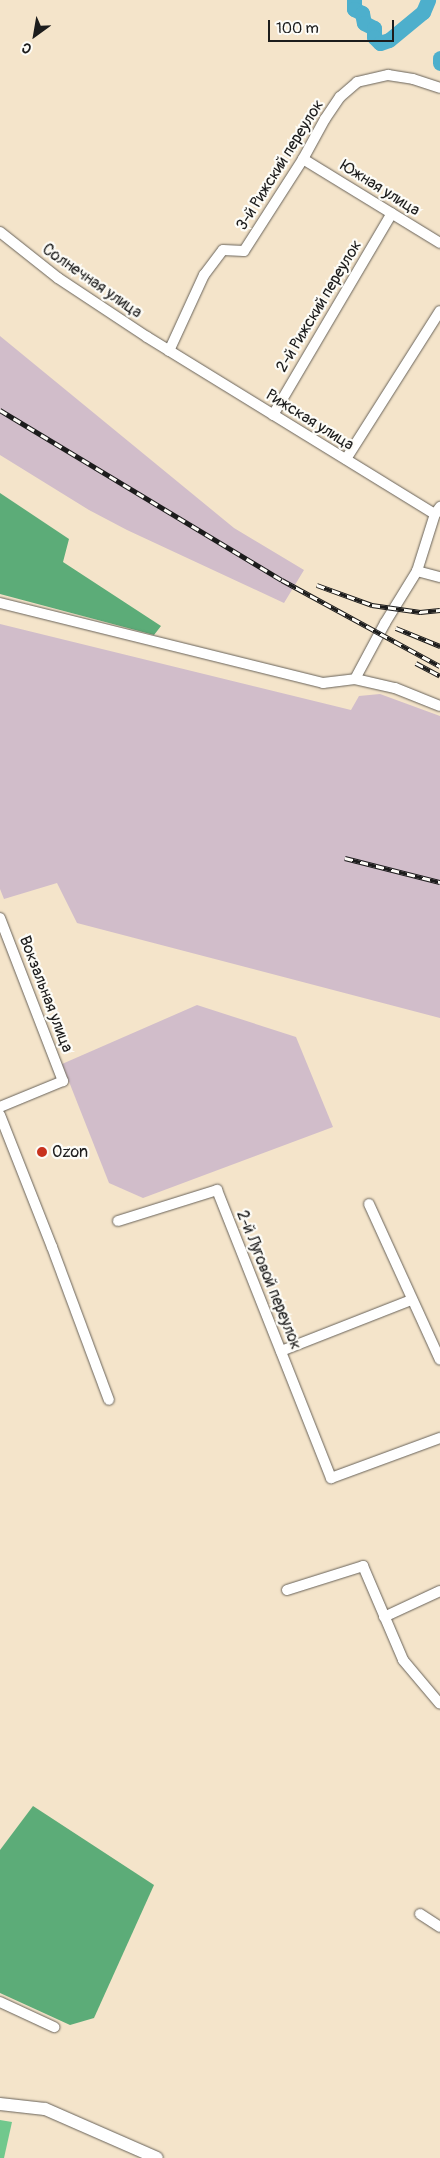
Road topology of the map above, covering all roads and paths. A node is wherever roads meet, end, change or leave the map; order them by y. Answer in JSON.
{"nodes":[{"id":1,"x":440,"y":88,"type":"edge"},
{"id":2,"x":303,"y":158,"type":"junction"},
{"id":3,"x":392,"y":213,"type":"junction"},
{"id":4,"x":0,"y":232,"type":"edge"},
{"id":5,"x":440,"y":243,"type":"edge"},
{"id":6,"x":440,"y":311,"type":"edge"},
{"id":7,"x":169,"y":351,"type":"junction"},
{"id":8,"x":273,"y":415,"type":"junction"},
{"id":9,"x":346,"y":460,"type":"junction"},
{"id":10,"x":438,"y":510,"type":"edge"},
{"id":11,"x":416,"y":572,"type":"junction"},
{"id":12,"x":440,"y":577,"type":"edge"},
{"id":13,"x":0,"y":603,"type":"edge"},
{"id":14,"x":355,"y":679,"type":"junction"},
{"id":15,"x":440,"y":706,"type":"edge"},
{"id":16,"x":1,"y":924,"type":"edge"},
{"id":17,"x":0,"y":1107,"type":"edge"},
{"id":18,"x":0,"y":1115,"type":"edge"},
{"id":19,"x":369,"y":1204,"type":"dead end"},
{"id":20,"x":118,"y":1221,"type":"dead end"},
{"id":21,"x":411,"y":1300,"type":"junction"},
{"id":22,"x":281,"y":1351,"type":"junction"},
{"id":23,"x":440,"y":1360,"type":"edge"},
{"id":24,"x":108,"y":1400,"type":"dead end"},
{"id":25,"x":440,"y":1438,"type":"edge"},
{"id":26,"x":287,"y":1590,"type":"dead end"},
{"id":27,"x":440,"y":1591,"type":"edge"},
{"id":28,"x":384,"y":1617,"type":"junction"},
{"id":29,"x":440,"y":1704,"type":"edge"},
{"id":30,"x":420,"y":1914,"type":"dead end"},
{"id":31,"x":440,"y":1927,"type":"edge"},
{"id":32,"x":0,"y":2002,"type":"edge"},
{"id":33,"x":54,"y":2027,"type":"dead end"},
{"id":34,"x":0,"y":2104,"type":"edge"},
{"id":35,"x":157,"y":2158,"type":"edge"}],
"edges":[{"from":1,"to":2,"type":"street","name":"3-й Рижский переулок"},
{"from":2,"to":3,"type":"street","name":"Южная улица"},
{"from":2,"to":7,"type":"street","name":"3-й Рижский переулок"},
{"from":3,"to":5,"type":"street","name":"Южная улица"},
{"from":3,"to":8,"type":"street","name":"2-й Рижский переулок"},
{"from":4,"to":7,"type":"street","name":"Солнечная улица"},
{"from":6,"to":9,"type":"street"},
{"from":7,"to":8,"type":"street","name":"Рижская улица"},
{"from":8,"to":9,"type":"street","name":"Рижская улица"},
{"from":9,"to":10,"type":"street","name":"Рижская улица"},
{"from":10,"to":11,"type":"street"},
{"from":11,"to":12,"type":"street"},
{"from":11,"to":14,"type":"street"},
{"from":13,"to":14,"type":"street"},
{"from":14,"to":15,"type":"street"},
{"from":16,"to":17,"type":"street","name":"Вокзальная улица"},
{"from":18,"to":24,"type":"street"},
{"from":19,"to":21,"type":"street"},
{"from":20,"to":22,"type":"street","name":"2-й Луговой переулок"},
{"from":21,"to":22,"type":"street"},
{"from":21,"to":23,"type":"street"},
{"from":22,"to":25,"type":"street","name":"2-й Луговой переулок"},
{"from":26,"to":28,"type":"street"},
{"from":27,"to":28,"type":"street"},
{"from":28,"to":29,"type":"street"},
{"from":30,"to":31,"type":"street"},
{"from":32,"to":33,"type":"street"},
{"from":34,"to":35,"type":"main road"}]}
